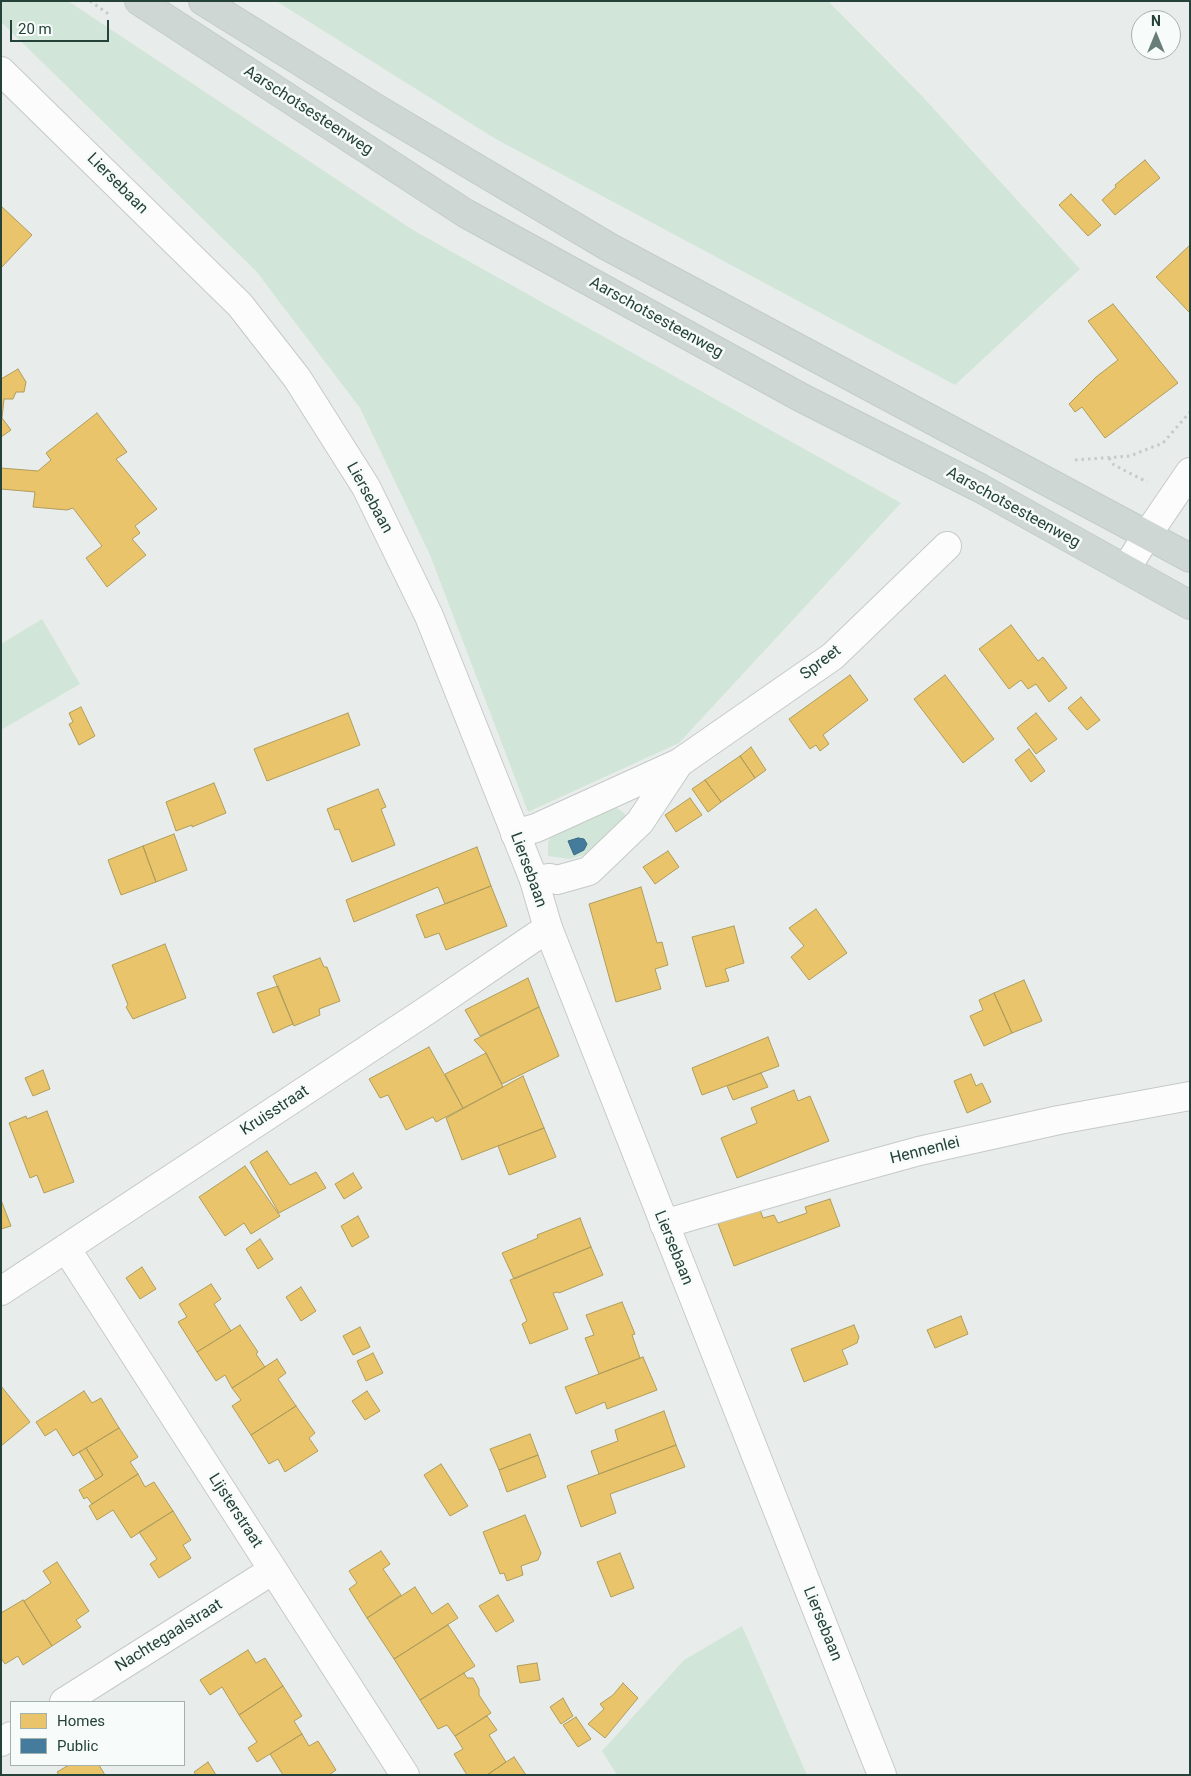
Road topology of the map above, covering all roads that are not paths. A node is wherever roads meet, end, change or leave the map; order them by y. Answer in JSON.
{"nodes":[{"id":1,"x":138,"y":1,"type":"edge"},
{"id":2,"x":203,"y":1,"type":"edge"},
{"id":3,"x":1,"y":71,"type":"edge"},
{"id":4,"x":1190,"y":472,"type":"edge"},
{"id":5,"x":1147,"y":535,"type":"junction"},
{"id":6,"x":947,"y":546,"type":"dead end"},
{"id":7,"x":1190,"y":558,"type":"edge"},
{"id":8,"x":1126,"y":570,"type":"junction"},
{"id":9,"x":1190,"y":605,"type":"edge"},
{"id":10,"x":680,"y":763,"type":"junction"},
{"id":11,"x":515,"y":834,"type":"junction"},
{"id":12,"x":534,"y":880,"type":"junction"},
{"id":13,"x":548,"y":928,"type":"junction"},
{"id":14,"x":1190,"y":1096,"type":"edge"},
{"id":15,"x":664,"y":1224,"type":"junction"},
{"id":16,"x":66,"y":1248,"type":"junction"},
{"id":17,"x":1,"y":1291,"type":"edge"},
{"id":18,"x":273,"y":1570,"type":"junction"},
{"id":19,"x":66,"y":1701,"type":"edge"},
{"id":20,"x":405,"y":1775,"type":"edge"},
{"id":21,"x":882,"y":1775,"type":"edge"}],
"edges":[{"from":1,"to":8,"type":"main road","name":"Aarschotsesteenweg"},
{"from":2,"to":5,"type":"main road"},
{"from":3,"to":11,"type":"street","name":"Liersebaan"},
{"from":4,"to":5,"type":"street"},
{"from":5,"to":7,"type":"main road"},
{"from":5,"to":8,"type":"street"},
{"from":6,"to":10,"type":"street","name":"Spreet"},
{"from":8,"to":9,"type":"main road","name":"Aarschotsesteenweg"},
{"from":10,"to":11,"type":"street","name":"Spreet"},
{"from":10,"to":12,"type":"street","name":"Spreet"},
{"from":11,"to":12,"type":"street","name":"Liersebaan"},
{"from":12,"to":13,"type":"street","name":"Liersebaan"},
{"from":13,"to":15,"type":"street","name":"Liersebaan"},
{"from":13,"to":16,"type":"street","name":"Kruisstraat"},
{"from":14,"to":15,"type":"street","name":"Hennenlei"},
{"from":15,"to":21,"type":"street","name":"Liersebaan"},
{"from":16,"to":17,"type":"street","name":"Kruisstraat"},
{"from":16,"to":18,"type":"street","name":"Lijsterstraat"},
{"from":18,"to":19,"type":"street","name":"Nachtegaalstraat"},
{"from":18,"to":20,"type":"street","name":"Lijsterstraat"}]}
